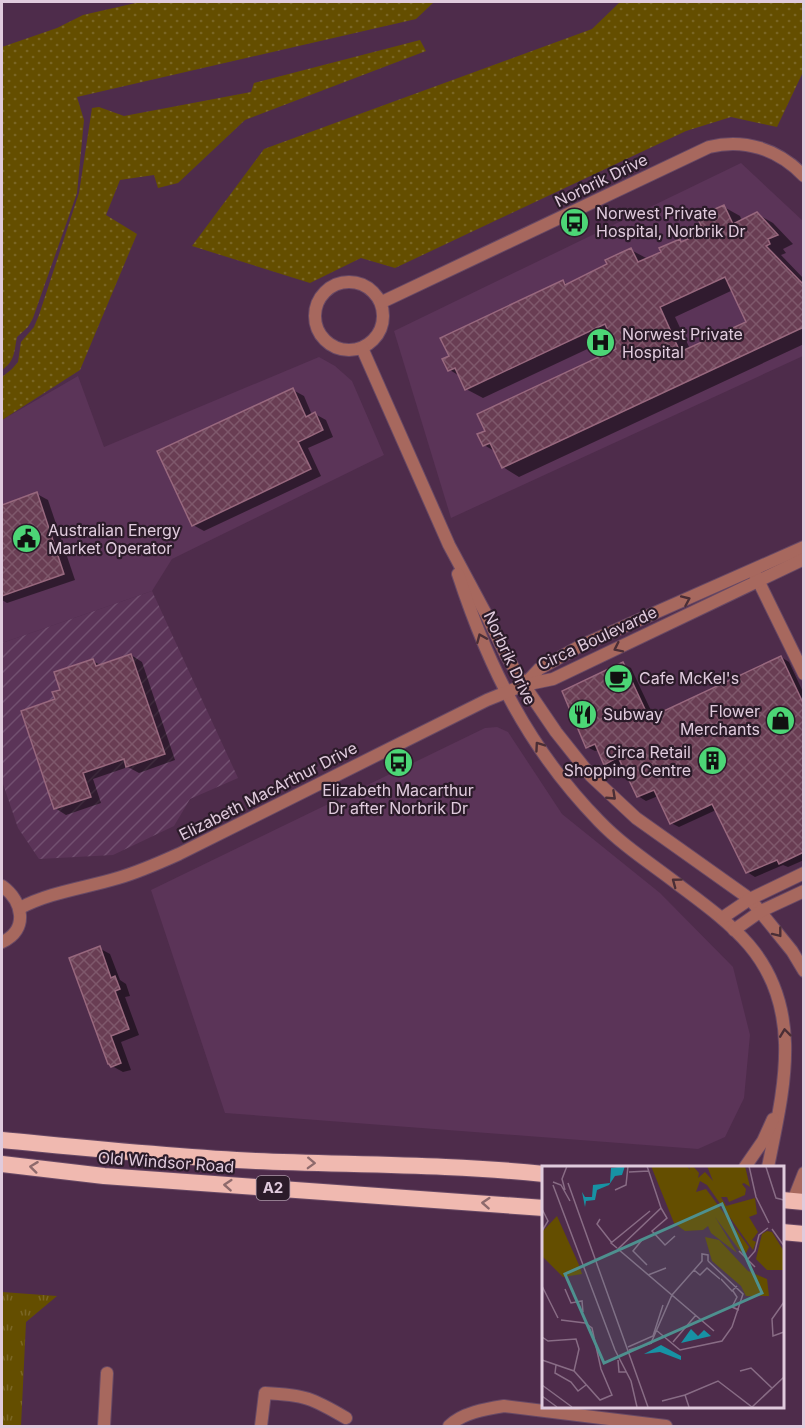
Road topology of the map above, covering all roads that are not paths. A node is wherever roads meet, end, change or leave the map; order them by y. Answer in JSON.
{"nodes":[{"id":1,"x":804,"y":176,"type":"edge"},
{"id":2,"x":382,"y":302,"type":"junction"},
{"id":3,"x":362,"y":348,"type":"junction"},
{"id":4,"x":449,"y":545,"type":"junction"},
{"id":5,"x":804,"y":547,"type":"edge"},
{"id":6,"x":804,"y":559,"type":"edge"},
{"id":7,"x":756,"y":575,"type":"junction"},
{"id":8,"x":804,"y":674,"type":"edge"},
{"id":9,"x":524,"y":685,"type":"junction"},
{"id":10,"x":504,"y":692,"type":"junction"},
{"id":11,"x":804,"y":873,"type":"edge"},
{"id":12,"x":2,"y":886,"type":"edge"},
{"id":13,"x":804,"y":891,"type":"edge"},
{"id":14,"x":750,"y":899,"type":"junction"},
{"id":15,"x":20,"y":908,"type":"junction"},
{"id":16,"x":761,"y":911,"type":"junction"},
{"id":17,"x":722,"y":918,"type":"junction"},
{"id":18,"x":734,"y":930,"type":"junction"},
{"id":19,"x":2,"y":942,"type":"edge"},
{"id":20,"x":804,"y":971,"type":"edge"},
{"id":21,"x":783,"y":1091,"type":"junction"},
{"id":22,"x":2,"y":1140,"type":"edge"},
{"id":23,"x":2,"y":1164,"type":"edge"},
{"id":24,"x":746,"y":1166,"type":"edge"},
{"id":25,"x":768,"y":1166,"type":"edge"},
{"id":26,"x":542,"y":1173,"type":"edge"},
{"id":27,"x":804,"y":1173,"type":"edge"},
{"id":28,"x":790,"y":1204,"type":"edge"},
{"id":29,"x":542,"y":1208,"type":"edge"},
{"id":30,"x":784,"y":1232,"type":"edge"},
{"id":31,"x":804,"y":1234,"type":"edge"},
{"id":32,"x":106,"y":1373,"type":"dead end"},
{"id":33,"x":346,"y":1418,"type":"dead end"},
{"id":34,"x":104,"y":1426,"type":"edge"},
{"id":35,"x":261,"y":1426,"type":"edge"},
{"id":36,"x":449,"y":1426,"type":"edge"},
{"id":37,"x":666,"y":1426,"type":"edge"}],
"edges":[{"from":1,"to":2,"type":"street","name":"Norbrik Drive"},
{"from":2,"to":3,"type":"street"},
{"from":2,"to":3,"type":"street"},
{"from":3,"to":4,"type":"street","name":"Norbrik Drive"},
{"from":4,"to":9,"type":"street","name":"Norbrik Drive"},
{"from":10,"to":4,"type":"street","name":"Norbrik Drive","one_way":true},
{"from":5,"to":7,"type":"street","name":"Circa Boulevarde"},
{"from":6,"to":7,"type":"street","name":"Circa Boulevarde"},
{"from":7,"to":8,"type":"street"},
{"from":7,"to":9,"type":"street","name":"Circa Boulevarde","one_way":true},
{"from":9,"to":7,"type":"street","name":"Circa Boulevarde","one_way":true},
{"from":9,"to":10,"type":"street","name":"Elizabeth MacArthur Drive"},
{"from":9,"to":14,"type":"street","name":"Norbrik Drive","one_way":true},
{"from":10,"to":15,"type":"street","name":"Elizabeth MacArthur Drive"},
{"from":17,"to":10,"type":"street","name":"Norbrik Drive","one_way":true},
{"from":11,"to":14,"type":"street"},
{"from":12,"to":15,"type":"street"},
{"from":13,"to":16,"type":"street"},
{"from":14,"to":16,"type":"street","name":"Norbrik Drive"},
{"from":14,"to":17,"type":"street"},
{"from":15,"to":19,"type":"street"},
{"from":16,"to":18,"type":"street"},
{"from":16,"to":20,"type":"street","name":"Norbrik Drive","one_way":true},
{"from":17,"to":18,"type":"street","name":"Norbrik Drive"},
{"from":21,"to":18,"type":"street","name":"Norbrik Drive","one_way":true},
{"from":21,"to":24,"type":"street"},
{"from":21,"to":25,"type":"street","name":"Norbrik Drive"},
{"from":22,"to":26,"type":"highway","name":"Old Windsor Road","number":"A2","one_way":true},
{"from":29,"to":23,"type":"highway","name":"Old Windsor Road","number":"A2","one_way":true},
{"from":27,"to":28,"type":"street"},
{"from":30,"to":31,"type":"highway"},
{"from":32,"to":34,"type":"street"},
{"from":33,"to":35,"type":"street"},
{"from":36,"to":37,"type":"street"}]}
